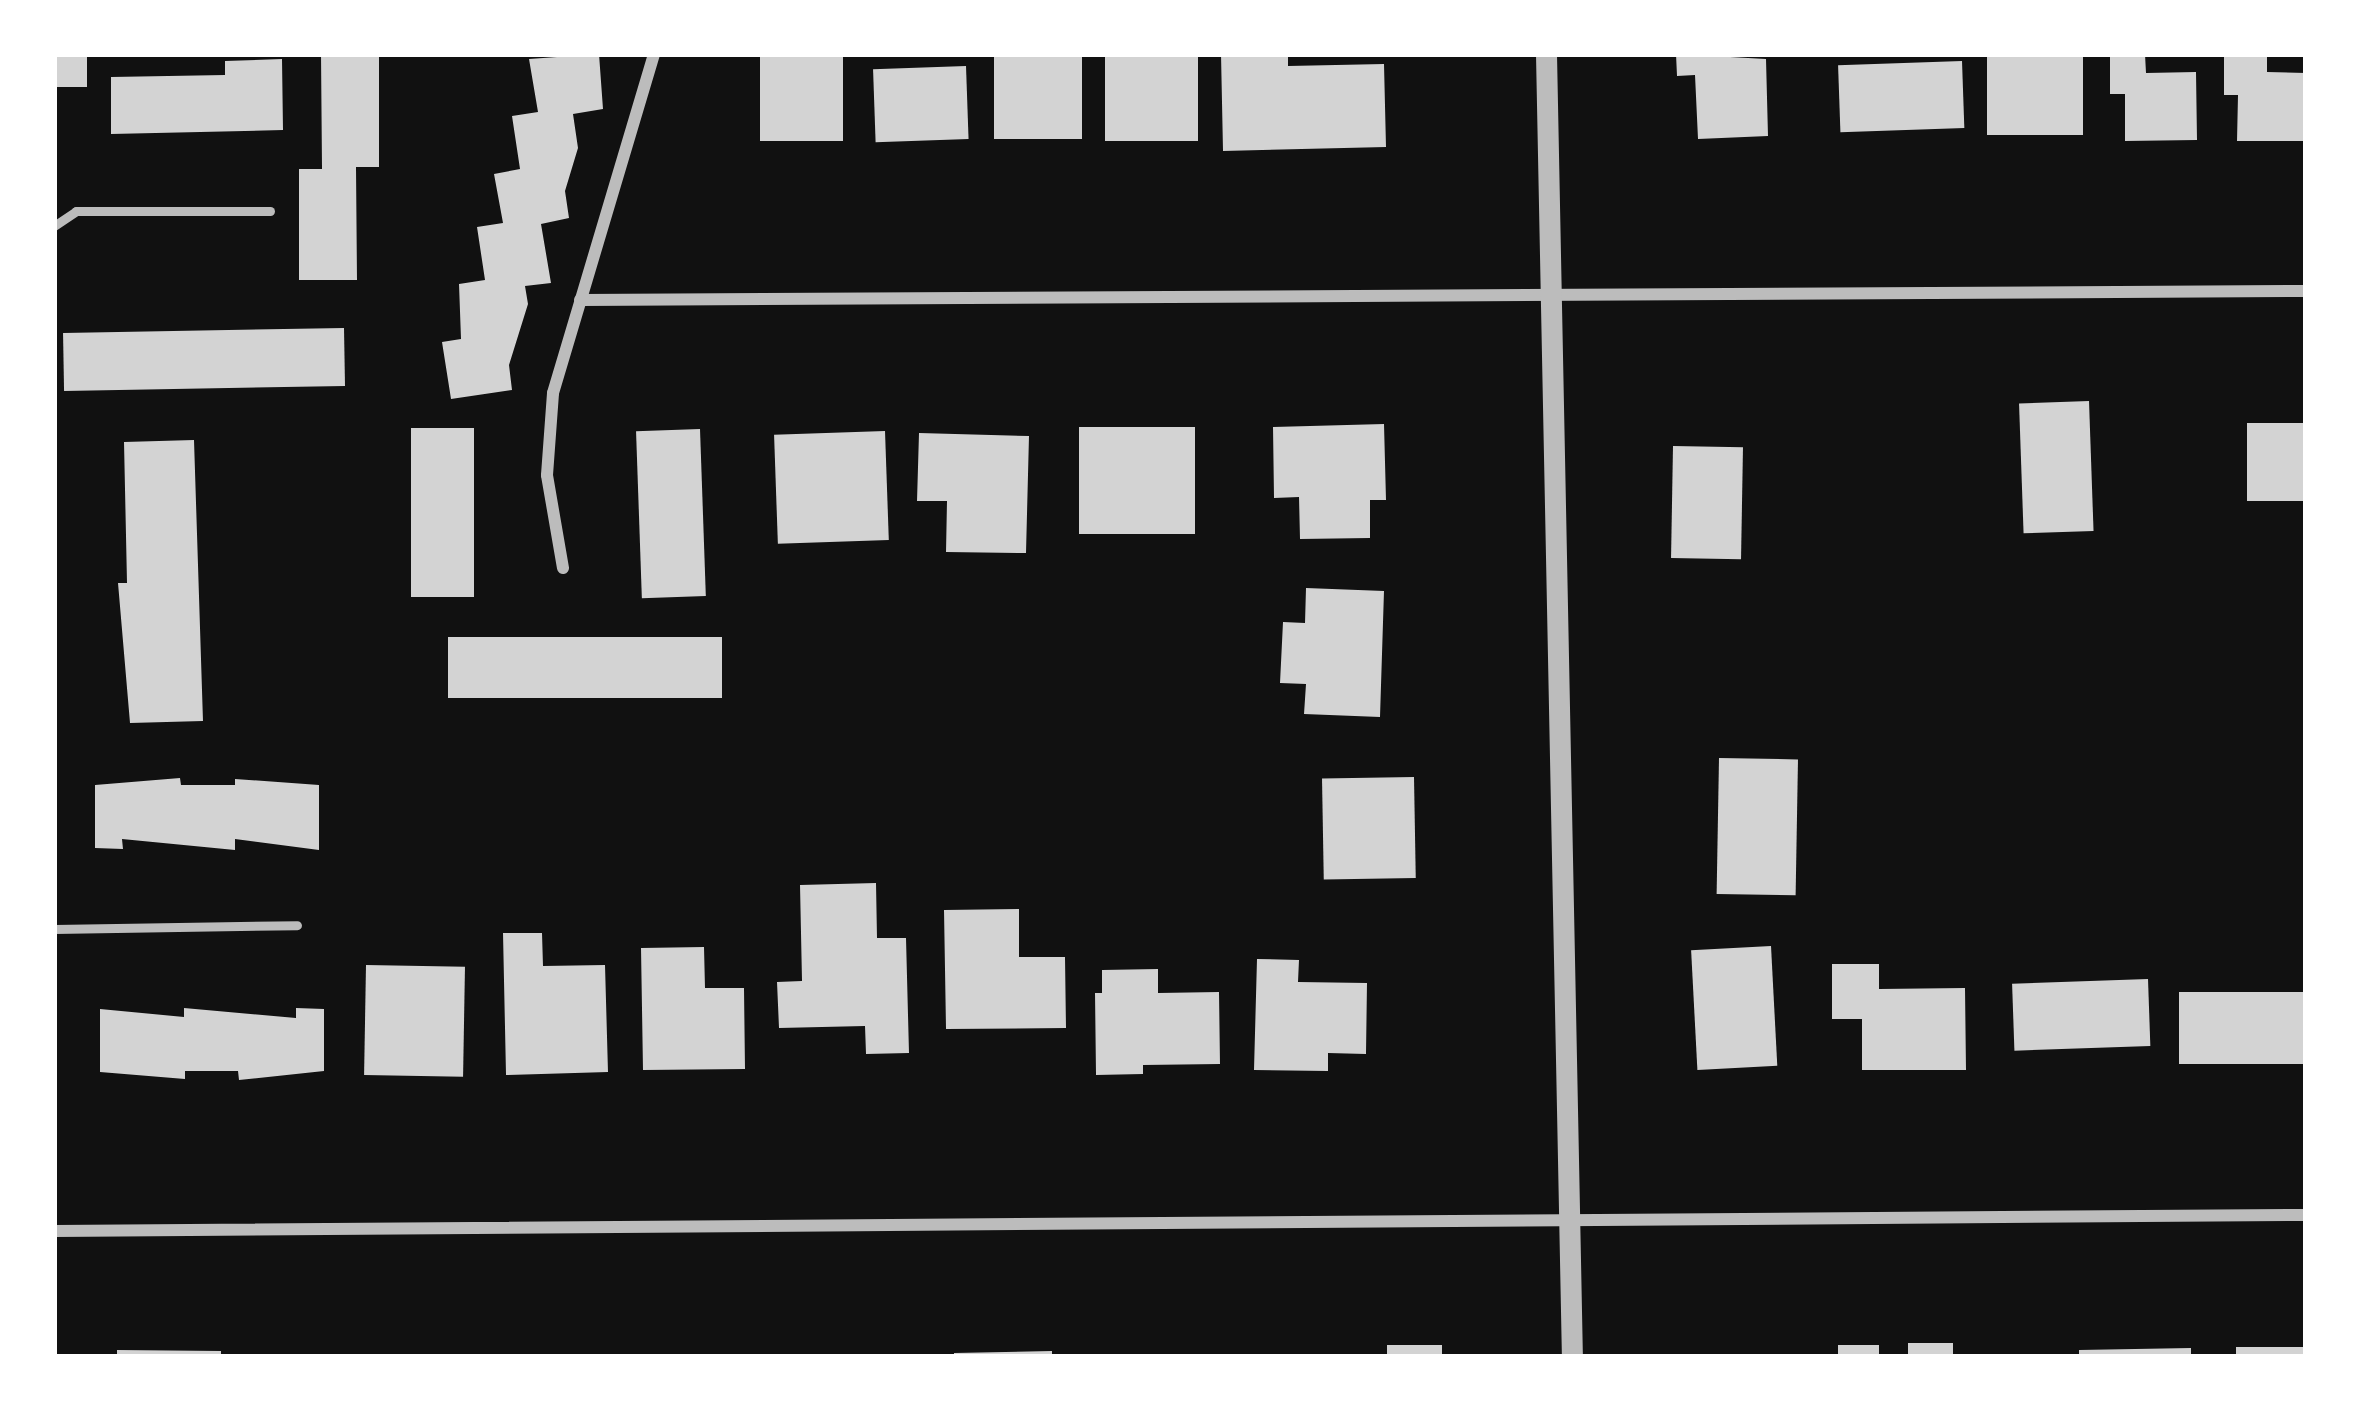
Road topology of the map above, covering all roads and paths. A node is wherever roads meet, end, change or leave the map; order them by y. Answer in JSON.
{"nodes":[{"id":1,"x":654,"y":54,"type":"edge"},
{"id":2,"x":1546,"y":54,"type":"edge"},
{"id":3,"x":270,"y":211,"type":"dead end"},
{"id":4,"x":54,"y":226,"type":"edge"},
{"id":5,"x":2306,"y":290,"type":"edge"},
{"id":6,"x":1551,"y":293,"type":"junction"},
{"id":7,"x":580,"y":300,"type":"junction"},
{"id":8,"x":563,"y":568,"type":"dead end"},
{"id":9,"x":297,"y":925,"type":"dead end"},
{"id":10,"x":54,"y":929,"type":"edge"},
{"id":11,"x":2306,"y":1215,"type":"edge"},
{"id":12,"x":1571,"y":1220,"type":"junction"},
{"id":13,"x":54,"y":1231,"type":"edge"},
{"id":14,"x":1573,"y":1357,"type":"edge"}],
"edges":[{"from":1,"to":7,"type":"street"},
{"from":2,"to":6,"type":"street"},
{"from":3,"to":4,"type":"lane"},
{"from":5,"to":6,"type":"street"},
{"from":6,"to":7,"type":"street"},
{"from":6,"to":12,"type":"street"},
{"from":7,"to":8,"type":"street"},
{"from":9,"to":10,"type":"lane"},
{"from":11,"to":12,"type":"street"},
{"from":12,"to":13,"type":"street"},
{"from":12,"to":14,"type":"street"}]}
